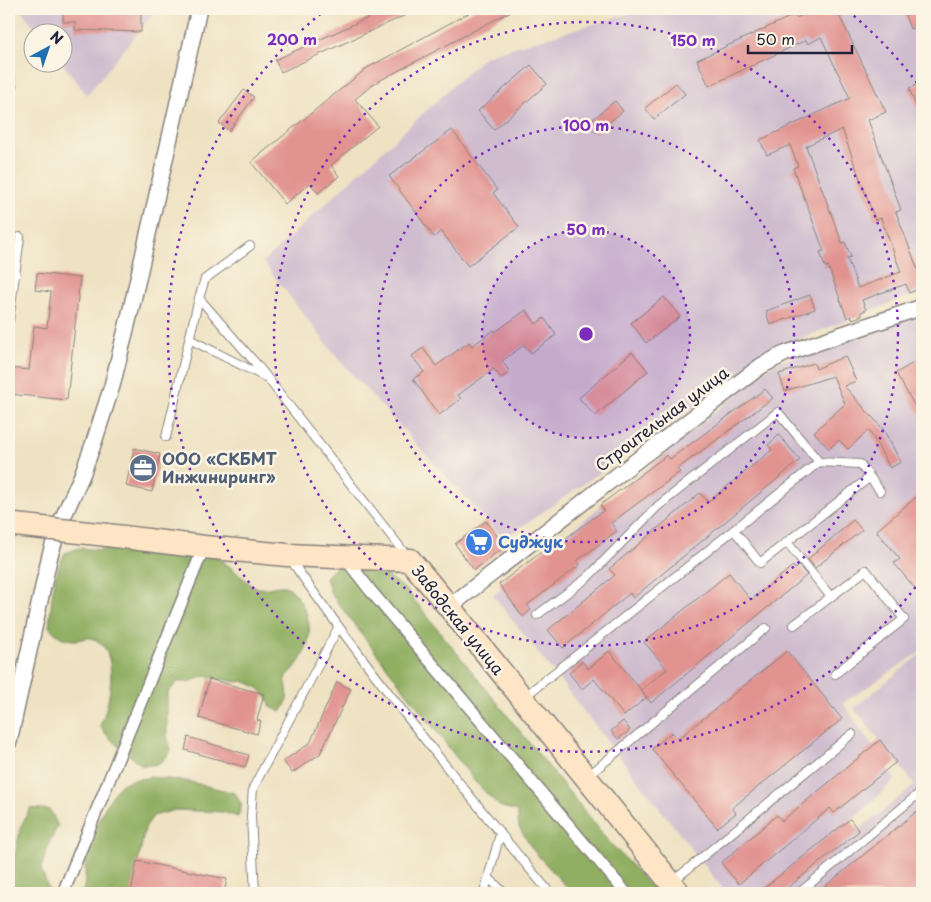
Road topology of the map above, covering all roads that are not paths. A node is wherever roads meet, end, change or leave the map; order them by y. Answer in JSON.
{"nodes":[{"id":1,"x":199,"y":9,"type":"edge"},
{"id":2,"x":9,"y":74,"type":"edge"},
{"id":3,"x":9,"y":94,"type":"edge"},
{"id":4,"x":20,"y":237,"type":"dead end"},
{"id":5,"x":250,"y":246,"type":"dead end"},
{"id":6,"x":198,"y":298,"type":"junction"},
{"id":7,"x":922,"y":307,"type":"edge"},
{"id":8,"x":9,"y":321,"type":"edge"},
{"id":9,"x":189,"y":339,"type":"junction"},
{"id":10,"x":267,"y":378,"type":"junction"},
{"id":11,"x":166,"y":437,"type":"dead end"},
{"id":12,"x":819,"y":462,"type":"junction"},
{"id":13,"x":870,"y":477,"type":"junction"},
{"id":14,"x":880,"y":491,"type":"dead end"},
{"id":15,"x":12,"y":524,"type":"edge"},
{"id":16,"x":734,"y":530,"type":"junction"},
{"id":17,"x":787,"y":542,"type":"junction"},
{"id":18,"x":204,"y":547,"type":"junction"},
{"id":19,"x":287,"y":555,"type":"junction"},
{"id":20,"x":346,"y":558,"type":"junction"},
{"id":21,"x":410,"y":560,"type":"junction"},
{"id":22,"x":830,"y":597,"type":"junction"},
{"id":23,"x":449,"y":607,"type":"junction"},
{"id":24,"x":537,"y":615,"type":"dead end"},
{"id":25,"x":794,"y":625,"type":"dead end"},
{"id":26,"x":338,"y":628,"type":"junction"},
{"id":27,"x":766,"y":628,"type":"dead end"},
{"id":28,"x":836,"y":674,"type":"dead end"},
{"id":29,"x":522,"y":698,"type":"junction"},
{"id":30,"x":852,"y":734,"type":"dead end"},
{"id":31,"x":9,"y":742,"type":"edge"},
{"id":32,"x":586,"y":777,"type":"junction"},
{"id":33,"x":922,"y":791,"type":"edge"},
{"id":34,"x":500,"y":834,"type":"junction"},
{"id":35,"x":489,"y":878,"type":"junction"},
{"id":36,"x":675,"y":888,"type":"edge"},
{"id":37,"x":63,"y":893,"type":"edge"},
{"id":38,"x":256,"y":893,"type":"edge"},
{"id":39,"x":484,"y":893,"type":"edge"},
{"id":40,"x":504,"y":893,"type":"edge"},
{"id":41,"x":550,"y":893,"type":"edge"},
{"id":42,"x":626,"y":893,"type":"edge"},
{"id":43,"x":800,"y":893,"type":"edge"}],
"edges":[{"from":1,"to":31,"type":"street"},
{"from":2,"to":3,"type":"lane"},
{"from":4,"to":8,"type":"lane"},
{"from":5,"to":6,"type":"lane"},
{"from":6,"to":9,"type":"lane"},
{"from":6,"to":10,"type":"lane"},
{"from":7,"to":23,"type":"street","name":"Строительная улица"},
{"from":9,"to":10,"type":"lane"},
{"from":9,"to":11,"type":"lane"},
{"from":10,"to":21,"type":"lane"},
{"from":12,"to":13,"type":"lane"},
{"from":12,"to":16,"type":"lane"},
{"from":12,"to":24,"type":"lane"},
{"from":13,"to":14,"type":"lane"},
{"from":13,"to":17,"type":"lane"},
{"from":15,"to":18,"type":"main road","name":"Заводская улица","bridge":true},
{"from":16,"to":17,"type":"lane"},
{"from":16,"to":29,"type":"lane"},
{"from":17,"to":22,"type":"lane"},
{"from":18,"to":19,"type":"main road","name":"Заводская улица"},
{"from":18,"to":37,"type":"street"},
{"from":19,"to":20,"type":"main road","name":"Заводская улица"},
{"from":19,"to":26,"type":"lane"},
{"from":20,"to":21,"type":"main road","name":"Заводская улица"},
{"from":20,"to":42,"type":"street"},
{"from":21,"to":23,"type":"main road","name":"Заводская улица"},
{"from":22,"to":25,"type":"lane"},
{"from":22,"to":28,"type":"lane"},
{"from":23,"to":29,"type":"main road","name":"Заводская улица"},
{"from":26,"to":34,"type":"lane"},
{"from":26,"to":38,"type":"lane"},
{"from":27,"to":32,"type":"lane"},
{"from":29,"to":32,"type":"main road","name":"Заводская улица"},
{"from":30,"to":36,"type":"lane"},
{"from":32,"to":36,"type":"main road","name":"Заводская улица"},
{"from":33,"to":43,"type":"lane"},
{"from":34,"to":35,"type":"lane"},
{"from":34,"to":41,"type":"lane"},
{"from":35,"to":39,"type":"lane"},
{"from":35,"to":40,"type":"lane"}]}
